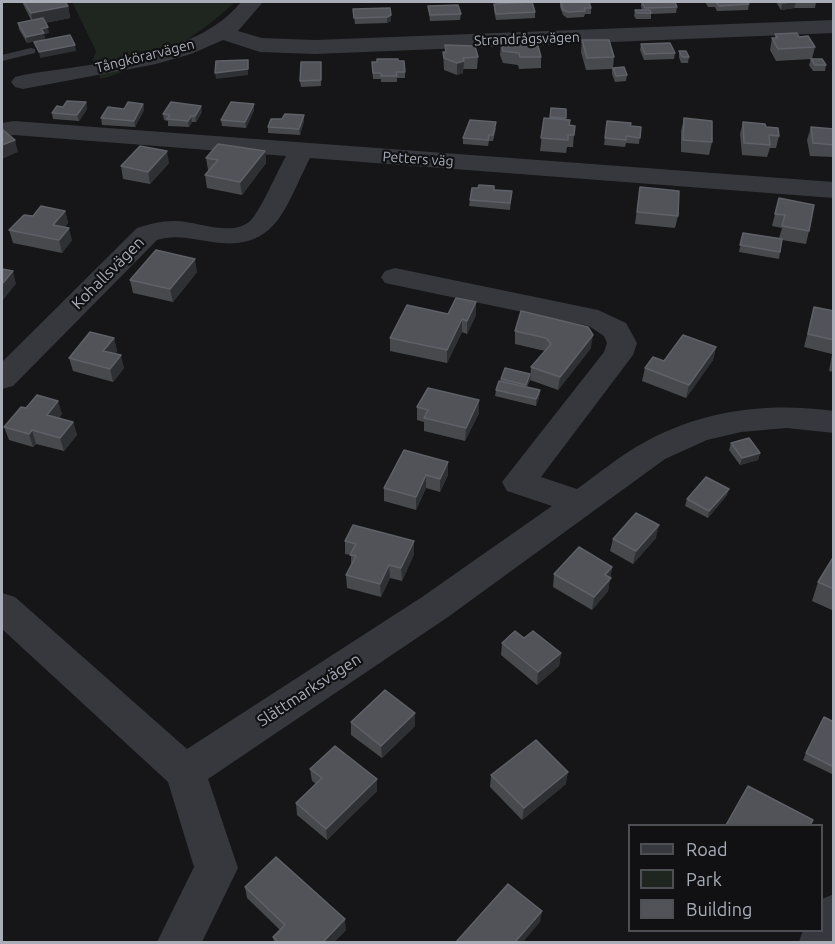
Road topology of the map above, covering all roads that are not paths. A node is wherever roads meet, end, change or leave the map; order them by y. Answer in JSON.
{"nodes":[{"id":1,"x":252,"y":2,"type":"edge"},
{"id":2,"x":834,"y":26,"type":"edge"},
{"id":3,"x":222,"y":33,"type":"junction"},
{"id":4,"x":31,"y":51,"type":"dead end"},
{"id":5,"x":2,"y":58,"type":"edge"},
{"id":6,"x":23,"y":82,"type":"dead end"},
{"id":7,"x":2,"y":130,"type":"edge"},
{"id":8,"x":301,"y":151,"type":"junction"},
{"id":9,"x":834,"y":190,"type":"edge"},
{"id":10,"x":395,"y":277,"type":"dead end"},
{"id":11,"x":2,"y":378,"type":"edge"},
{"id":12,"x":834,"y":422,"type":"edge"},
{"id":13,"x":583,"y":504,"type":"junction"},
{"id":14,"x":2,"y":607,"type":"edge"},
{"id":15,"x":185,"y":772,"type":"junction"},
{"id":16,"x":834,"y":915,"type":"edge"},
{"id":17,"x":179,"y":942,"type":"edge"},
{"id":18,"x":821,"y":942,"type":"edge"}],
"edges":[{"from":1,"to":3,"type":"street","name":"Tångkörarvägen"},
{"from":2,"to":3,"type":"street","name":"Strandrågsvägen"},
{"from":3,"to":6,"type":"street","name":"Tångkörarvägen"},
{"from":4,"to":5,"type":"lane"},
{"from":7,"to":8,"type":"street","name":"Petters väg"},
{"from":8,"to":9,"type":"street","name":"Petters väg"},
{"from":8,"to":11,"type":"street","name":"Kohallsvägen"},
{"from":10,"to":13,"type":"street"},
{"from":12,"to":13,"type":"street","name":"Slättmarksvägen"},
{"from":13,"to":15,"type":"street","name":"Slättmarksvägen"},
{"from":14,"to":15,"type":"street"},
{"from":15,"to":17,"type":"street"},
{"from":16,"to":18,"type":"street"}]}
